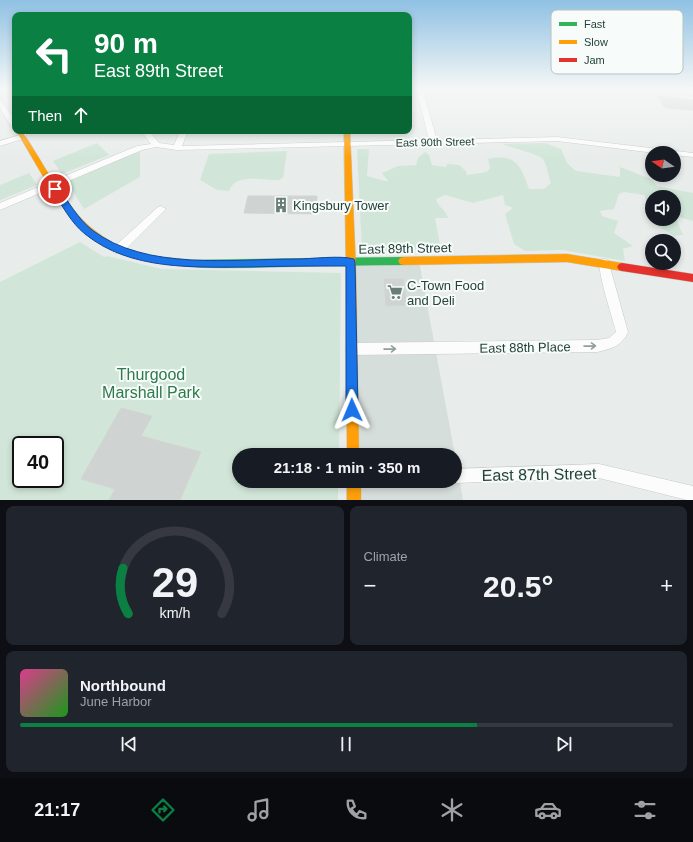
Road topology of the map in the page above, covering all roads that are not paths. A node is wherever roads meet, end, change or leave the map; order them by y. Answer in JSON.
{"nodes":[{"id":1,"x":5,"y":111,"type":"edge"},
{"id":2,"x":425,"y":111,"type":"edge"},
{"id":3,"x":12,"y":121,"type":"edge"},
{"id":4,"x":19,"y":134,"type":"edge"},
{"id":5,"x":22,"y":134,"type":"edge"},
{"id":6,"x":148,"y":134,"type":"edge"},
{"id":7,"x":183,"y":134,"type":"edge"},
{"id":8,"x":347,"y":134,"type":"edge"},
{"id":9,"x":434,"y":143,"type":"junction"},
{"id":10,"x":0,"y":144,"type":"edge"},
{"id":11,"x":347,"y":144,"type":"junction"},
{"id":12,"x":156,"y":145,"type":"junction"},
{"id":13,"x":177,"y":148,"type":"junction"},
{"id":14,"x":693,"y":155,"type":"edge"},
{"id":15,"x":53,"y":184,"type":"junction"},
{"id":16,"x":0,"y":207,"type":"edge"},
{"id":17,"x":161,"y":209,"type":"dead end"},
{"id":18,"x":118,"y":250,"type":"junction"},
{"id":19,"x":351,"y":262,"type":"junction"},
{"id":20,"x":604,"y":263,"type":"junction"},
{"id":21,"x":693,"y":278,"type":"edge"},
{"id":22,"x":351,"y":349,"type":"junction"},
{"id":23,"x":353,"y":448,"type":"edge"},
{"id":24,"x":462,"y":476,"type":"edge"},
{"id":25,"x":354,"y":488,"type":"edge"},
{"id":26,"x":693,"y":494,"type":"edge"},
{"id":27,"x":354,"y":500,"type":"edge"}],
"edges":[{"from":1,"to":3,"type":"street"},
{"from":2,"to":9,"type":"street"},
{"from":4,"to":10,"type":"street"},
{"from":5,"to":15,"type":"street","name":"East 89th Street"},
{"from":6,"to":12,"type":"street"},
{"from":7,"to":13,"type":"street"},
{"from":8,"to":11,"type":"street"},
{"from":9,"to":11,"type":"street","name":"East 90th Street"},
{"from":9,"to":14,"type":"street","name":"East 90th Street"},
{"from":11,"to":13,"type":"street","name":"East 90th Street"},
{"from":11,"to":19,"type":"street"},
{"from":12,"to":13,"type":"street","name":"East 90th Street"},
{"from":12,"to":15,"type":"street"},
{"from":15,"to":16,"type":"street"},
{"from":15,"to":18,"type":"street","name":"East 89th Street"},
{"from":17,"to":18,"type":"street"},
{"from":18,"to":19,"type":"street","name":"East 89th Street"},
{"from":19,"to":20,"type":"street","name":"East 89th Street"},
{"from":19,"to":22,"type":"street"},
{"from":20,"to":21,"type":"street","name":"East 89th Street"},
{"from":22,"to":20,"type":"street","name":"East 88th Place","one_way":true},
{"from":22,"to":23,"type":"street"},
{"from":24,"to":26,"type":"street","name":"East 87th Street"},
{"from":25,"to":27,"type":"street"}]}
